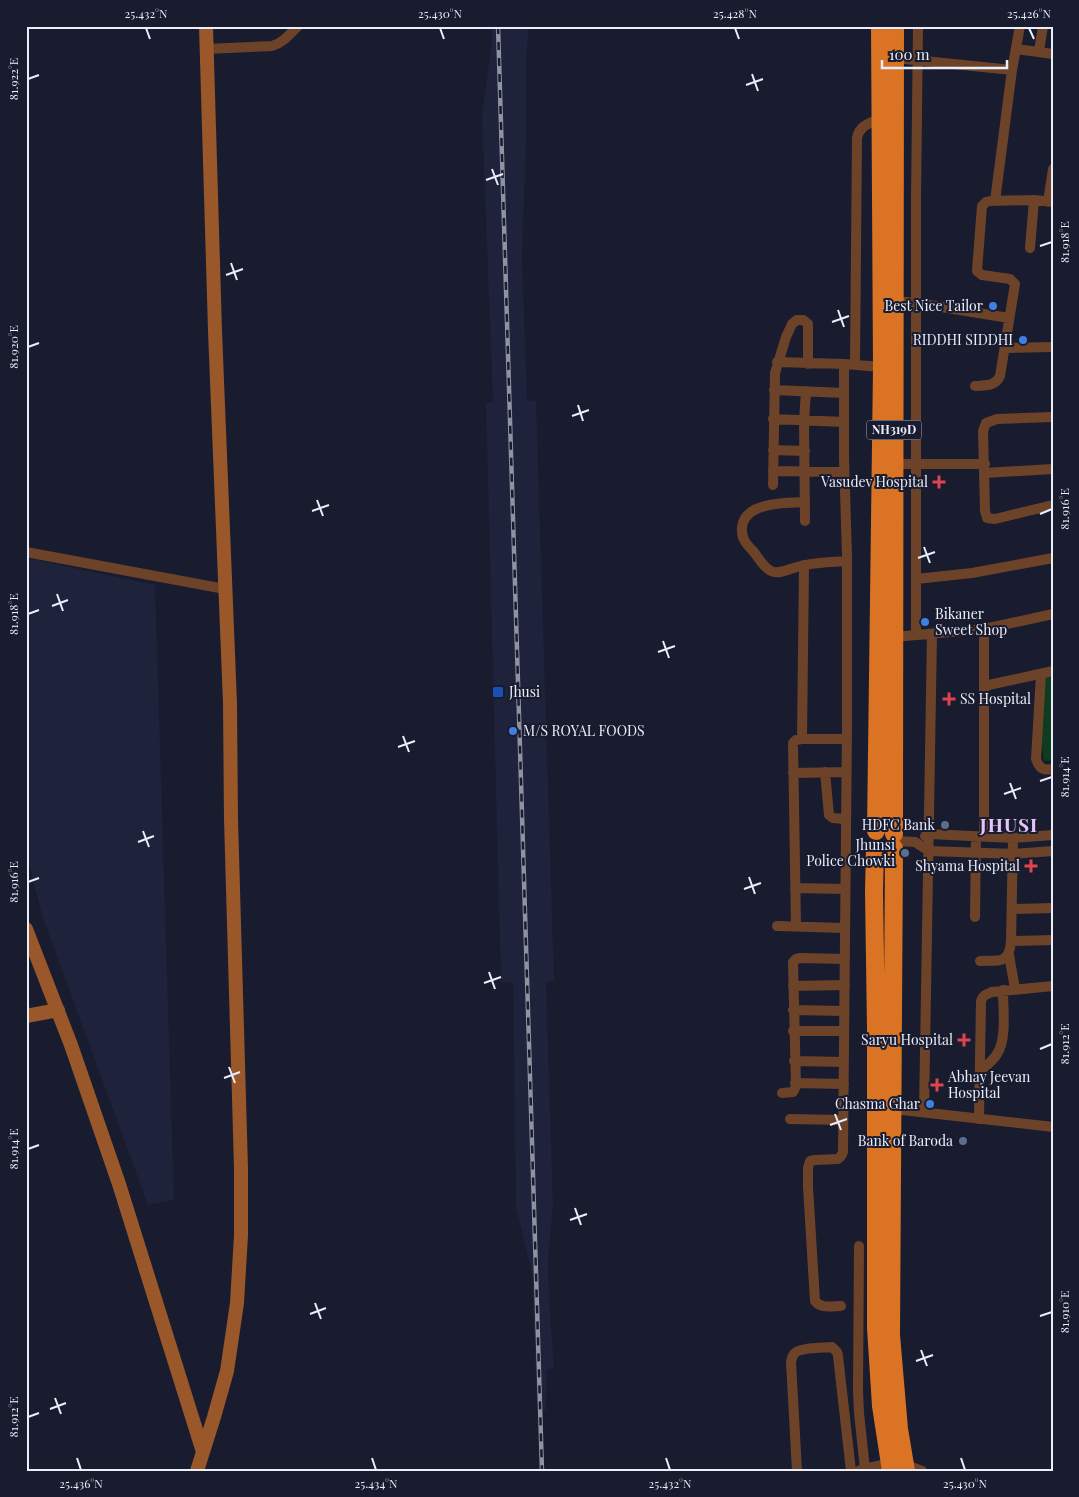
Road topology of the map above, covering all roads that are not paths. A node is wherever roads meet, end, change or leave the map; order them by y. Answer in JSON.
{"nodes":[{"id":1,"x":206,"y":26,"type":"edge"},
{"id":2,"x":298,"y":26,"type":"edge"},
{"id":3,"x":880,"y":26,"type":"edge"},
{"id":4,"x":895,"y":26,"type":"edge"},
{"id":5,"x":918,"y":26,"type":"edge"},
{"id":6,"x":1020,"y":26,"type":"edge"},
{"id":7,"x":1043,"y":26,"type":"edge"},
{"id":8,"x":207,"y":49,"type":"junction"},
{"id":9,"x":1016,"y":49,"type":"junction"},
{"id":10,"x":1038,"y":51,"type":"junction"},
{"id":11,"x":1053,"y":54,"type":"edge"},
{"id":12,"x":895,"y":58,"type":"junction"},
{"id":13,"x":918,"y":61,"type":"junction"},
{"id":14,"x":1012,"y":70,"type":"junction"},
{"id":15,"x":871,"y":123,"type":"junction"},
{"id":16,"x":1053,"y":169,"type":"edge"},
{"id":17,"x":1034,"y":200,"type":"junction"},
{"id":18,"x":995,"y":201,"type":"junction"},
{"id":19,"x":1050,"y":202,"type":"edge"},
{"id":20,"x":1030,"y":248,"type":"dead end"},
{"id":21,"x":895,"y":301,"type":"junction"},
{"id":22,"x":916,"y":303,"type":"junction"},
{"id":23,"x":1009,"y":318,"type":"junction"},
{"id":24,"x":1053,"y":347,"type":"edge"},
{"id":25,"x":1005,"y":348,"type":"junction"},
{"id":26,"x":777,"y":362,"type":"junction"},
{"id":27,"x":808,"y":364,"type":"junction"},
{"id":28,"x":852,"y":364,"type":"junction"},
{"id":29,"x":877,"y":366,"type":"junction"},
{"id":30,"x":975,"y":386,"type":"dead end"},
{"id":31,"x":774,"y":390,"type":"junction"},
{"id":32,"x":806,"y":391,"type":"junction"},
{"id":33,"x":844,"y":393,"type":"junction"},
{"id":34,"x":774,"y":419,"type":"junction"},
{"id":35,"x":1052,"y":420,"type":"edge"},
{"id":36,"x":804,"y":421,"type":"junction"},
{"id":37,"x":844,"y":422,"type":"junction"},
{"id":38,"x":773,"y":450,"type":"junction"},
{"id":39,"x":804,"y":451,"type":"junction"},
{"id":40,"x":917,"y":463,"type":"junction"},
{"id":41,"x":894,"y":464,"type":"junction"},
{"id":42,"x":984,"y":468,"type":"junction"},
{"id":43,"x":1053,"y":468,"type":"edge"},
{"id":44,"x":773,"y":471,"type":"junction"},
{"id":45,"x":805,"y":471,"type":"junction"},
{"id":46,"x":844,"y":472,"type":"junction"},
{"id":47,"x":773,"y":485,"type":"dead end"},
{"id":48,"x":805,"y":502,"type":"junction"},
{"id":49,"x":1053,"y":505,"type":"edge"},
{"id":50,"x":805,"y":521,"type":"dead end"},
{"id":51,"x":26,"y":552,"type":"edge"},
{"id":52,"x":1053,"y":558,"type":"edge"},
{"id":53,"x":847,"y":561,"type":"junction"},
{"id":54,"x":804,"y":564,"type":"junction"},
{"id":55,"x":916,"y":579,"type":"junction"},
{"id":56,"x":225,"y":589,"type":"junction"},
{"id":57,"x":1053,"y":614,"type":"edge"},
{"id":58,"x":984,"y":629,"type":"junction"},
{"id":59,"x":932,"y":634,"type":"junction"},
{"id":60,"x":916,"y":635,"type":"junction"},
{"id":61,"x":894,"y":637,"type":"junction"},
{"id":62,"x":1053,"y":671,"type":"edge"},
{"id":63,"x":1041,"y":674,"type":"junction"},
{"id":64,"x":984,"y":686,"type":"junction"},
{"id":65,"x":802,"y":738,"type":"junction"},
{"id":66,"x":847,"y":739,"type":"junction"},
{"id":67,"x":1053,"y":769,"type":"edge"},
{"id":68,"x":825,"y":772,"type":"junction"},
{"id":69,"x":846,"y":772,"type":"junction"},
{"id":70,"x":793,"y":773,"type":"junction"},
{"id":71,"x":845,"y":819,"type":"junction"},
{"id":72,"x":876,"y":831,"type":"junction"},
{"id":73,"x":929,"y":834,"type":"junction"},
{"id":74,"x":1053,"y":835,"type":"edge"},
{"id":75,"x":980,"y":837,"type":"junction"},
{"id":76,"x":1013,"y":838,"type":"junction"},
{"id":77,"x":895,"y":841,"type":"junction"},
{"id":78,"x":915,"y":842,"type":"junction"},
{"id":79,"x":874,"y":849,"type":"junction"},
{"id":80,"x":929,"y":851,"type":"junction"},
{"id":81,"x":1053,"y":851,"type":"edge"},
{"id":82,"x":977,"y":853,"type":"junction"},
{"id":83,"x":1014,"y":854,"type":"junction"},
{"id":84,"x":795,"y":888,"type":"junction"},
{"id":85,"x":845,"y":889,"type":"junction"},
{"id":86,"x":1053,"y":908,"type":"edge"},
{"id":87,"x":1012,"y":909,"type":"junction"},
{"id":88,"x":975,"y":917,"type":"dead end"},
{"id":89,"x":777,"y":926,"type":"dead end"},
{"id":90,"x":796,"y":926,"type":"junction"},
{"id":91,"x":844,"y":928,"type":"junction"},
{"id":92,"x":26,"y":929,"type":"edge"},
{"id":93,"x":1053,"y":940,"type":"edge"},
{"id":94,"x":1011,"y":941,"type":"junction"},
{"id":95,"x":1009,"y":955,"type":"junction"},
{"id":96,"x":844,"y":959,"type":"junction"},
{"id":97,"x":980,"y":961,"type":"dead end"},
{"id":98,"x":844,"y":985,"type":"junction"},
{"id":99,"x":792,"y":986,"type":"junction"},
{"id":100,"x":1053,"y":986,"type":"edge"},
{"id":101,"x":1015,"y":989,"type":"junction"},
{"id":102,"x":1004,"y":990,"type":"junction"},
{"id":103,"x":58,"y":1010,"type":"junction"},
{"id":104,"x":793,"y":1010,"type":"junction"},
{"id":105,"x":844,"y":1011,"type":"junction"},
{"id":106,"x":26,"y":1016,"type":"edge"},
{"id":107,"x":794,"y":1031,"type":"junction"},
{"id":108,"x":844,"y":1032,"type":"junction"},
{"id":109,"x":794,"y":1061,"type":"junction"},
{"id":110,"x":844,"y":1062,"type":"junction"},
{"id":111,"x":980,"y":1072,"type":"junction"},
{"id":112,"x":795,"y":1083,"type":"junction"},
{"id":113,"x":844,"y":1084,"type":"junction"},
{"id":114,"x":782,"y":1093,"type":"dead end"},
{"id":115,"x":893,"y":1109,"type":"junction"},
{"id":116,"x":924,"y":1112,"type":"junction"},
{"id":117,"x":790,"y":1119,"type":"dead end"},
{"id":118,"x":979,"y":1119,"type":"junction"},
{"id":119,"x":843,"y":1120,"type":"junction"},
{"id":120,"x":1053,"y":1127,"type":"edge"},
{"id":121,"x":859,"y":1246,"type":"dead end"},
{"id":122,"x":841,"y":1306,"type":"dead end"},
{"id":123,"x":203,"y":1452,"type":"junction"},
{"id":124,"x":895,"y":1467,"type":"edge"},
{"id":125,"x":861,"y":1470,"type":"edge"},
{"id":126,"x":197,"y":1471,"type":"edge"},
{"id":127,"x":797,"y":1471,"type":"edge"},
{"id":128,"x":922,"y":1471,"type":"edge"}],
"edges":[{"from":1,"to":8,"type":"street"},
{"from":2,"to":8,"type":"street"},
{"from":3,"to":15,"type":"highway","number":"NH319D"},
{"from":4,"to":12,"type":"highway","number":"NH319D"},
{"from":5,"to":13,"type":"street"},
{"from":6,"to":9,"type":"street"},
{"from":7,"to":10,"type":"street"},
{"from":8,"to":56,"type":"street"},
{"from":9,"to":10,"type":"street"},
{"from":9,"to":14,"type":"street"},
{"from":10,"to":11,"type":"street"},
{"from":12,"to":13,"type":"street"},
{"from":12,"to":21,"type":"highway","number":"NH319D"},
{"from":13,"to":14,"type":"street"},
{"from":13,"to":22,"type":"street"},
{"from":14,"to":18,"type":"street"},
{"from":15,"to":28,"type":"street"},
{"from":15,"to":29,"type":"highway","number":"NH319D"},
{"from":16,"to":19,"type":"street"},
{"from":17,"to":18,"type":"street"},
{"from":17,"to":19,"type":"street"},
{"from":17,"to":20,"type":"street"},
{"from":18,"to":23,"type":"street"},
{"from":21,"to":22,"type":"street"},
{"from":21,"to":41,"type":"highway","number":"NH319D"},
{"from":22,"to":23,"type":"street"},
{"from":22,"to":40,"type":"street"},
{"from":23,"to":25,"type":"street"},
{"from":24,"to":25,"type":"street"},
{"from":25,"to":30,"type":"street"},
{"from":26,"to":27,"type":"street"},
{"from":26,"to":27,"type":"street"},
{"from":26,"to":31,"type":"street"},
{"from":27,"to":28,"type":"street"},
{"from":28,"to":29,"type":"street"},
{"from":28,"to":33,"type":"street"},
{"from":29,"to":72,"type":"highway","number":"NH319D"},
{"from":31,"to":32,"type":"street"},
{"from":31,"to":34,"type":"street"},
{"from":32,"to":33,"type":"street"},
{"from":32,"to":36,"type":"street"},
{"from":33,"to":37,"type":"street"},
{"from":34,"to":36,"type":"street"},
{"from":34,"to":38,"type":"street"},
{"from":35,"to":42,"type":"street"},
{"from":36,"to":37,"type":"street"},
{"from":36,"to":39,"type":"street"},
{"from":37,"to":46,"type":"street"},
{"from":38,"to":39,"type":"street"},
{"from":38,"to":44,"type":"street"},
{"from":39,"to":45,"type":"street"},
{"from":40,"to":41,"type":"street"},
{"from":40,"to":42,"type":"street"},
{"from":40,"to":55,"type":"street"},
{"from":41,"to":61,"type":"highway","number":"NH319D"},
{"from":42,"to":43,"type":"street"},
{"from":42,"to":49,"type":"street"},
{"from":44,"to":45,"type":"street"},
{"from":44,"to":47,"type":"street"},
{"from":45,"to":46,"type":"street"},
{"from":45,"to":48,"type":"street"},
{"from":46,"to":53,"type":"street"},
{"from":48,"to":50,"type":"street"},
{"from":48,"to":54,"type":"street"},
{"from":51,"to":56,"type":"street"},
{"from":52,"to":55,"type":"street"},
{"from":53,"to":54,"type":"street"},
{"from":53,"to":66,"type":"street"},
{"from":54,"to":65,"type":"street"},
{"from":55,"to":60,"type":"street"},
{"from":56,"to":123,"type":"street"},
{"from":57,"to":58,"type":"street"},
{"from":58,"to":59,"type":"street"},
{"from":58,"to":64,"type":"street"},
{"from":59,"to":60,"type":"street"},
{"from":59,"to":73,"type":"street"},
{"from":60,"to":61,"type":"street"},
{"from":61,"to":77,"type":"highway","number":"NH319D"},
{"from":62,"to":63,"type":"street"},
{"from":63,"to":64,"type":"street"},
{"from":63,"to":67,"type":"street"},
{"from":64,"to":75,"type":"street"},
{"from":65,"to":66,"type":"street"},
{"from":65,"to":70,"type":"street"},
{"from":66,"to":69,"type":"street"},
{"from":68,"to":69,"type":"street"},
{"from":68,"to":70,"type":"street"},
{"from":68,"to":71,"type":"street"},
{"from":69,"to":71,"type":"street"},
{"from":70,"to":84,"type":"street"},
{"from":71,"to":85,"type":"street"},
{"from":72,"to":77,"type":"highway"},
{"from":72,"to":79,"type":"highway"},
{"from":73,"to":75,"type":"street"},
{"from":73,"to":78,"type":"street"},
{"from":73,"to":80,"type":"street"},
{"from":74,"to":76,"type":"street"},
{"from":75,"to":76,"type":"street"},
{"from":75,"to":82,"type":"street"},
{"from":76,"to":83,"type":"street"},
{"from":77,"to":78,"type":"street"},
{"from":77,"to":79,"type":"highway"},
{"from":77,"to":115,"type":"highway","number":"NH319D"},
{"from":78,"to":80,"type":"street"},
{"from":79,"to":124,"type":"highway"},
{"from":80,"to":82,"type":"street"},
{"from":80,"to":116,"type":"street"},
{"from":81,"to":83,"type":"street"},
{"from":82,"to":83,"type":"street"},
{"from":82,"to":88,"type":"street"},
{"from":83,"to":87,"type":"street"},
{"from":84,"to":85,"type":"street"},
{"from":84,"to":90,"type":"street"},
{"from":85,"to":91,"type":"street"},
{"from":86,"to":87,"type":"street"},
{"from":87,"to":94,"type":"street"},
{"from":89,"to":90,"type":"street"},
{"from":90,"to":91,"type":"street"},
{"from":91,"to":96,"type":"street"},
{"from":92,"to":103,"type":"street"},
{"from":93,"to":94,"type":"street"},
{"from":94,"to":95,"type":"street"},
{"from":95,"to":97,"type":"street"},
{"from":95,"to":101,"type":"street"},
{"from":96,"to":98,"type":"street"},
{"from":96,"to":99,"type":"street"},
{"from":98,"to":99,"type":"street"},
{"from":98,"to":105,"type":"street"},
{"from":99,"to":104,"type":"street"},
{"from":100,"to":101,"type":"street"},
{"from":101,"to":102,"type":"street"},
{"from":102,"to":111,"type":"street"},
{"from":102,"to":111,"type":"street"},
{"from":103,"to":106,"type":"street"},
{"from":103,"to":123,"type":"street"},
{"from":104,"to":105,"type":"street"},
{"from":104,"to":107,"type":"street"},
{"from":105,"to":108,"type":"street"},
{"from":107,"to":108,"type":"street"},
{"from":107,"to":109,"type":"street"},
{"from":108,"to":110,"type":"street"},
{"from":109,"to":110,"type":"street"},
{"from":109,"to":112,"type":"street"},
{"from":110,"to":113,"type":"street"},
{"from":111,"to":118,"type":"street"},
{"from":112,"to":113,"type":"street"},
{"from":112,"to":114,"type":"street"},
{"from":113,"to":119,"type":"street"},
{"from":115,"to":116,"type":"street"},
{"from":115,"to":124,"type":"highway","number":"NH319D"},
{"from":116,"to":118,"type":"street"},
{"from":117,"to":119,"type":"street"},
{"from":118,"to":120,"type":"street"},
{"from":119,"to":122,"type":"street"},
{"from":121,"to":125,"type":"street"},
{"from":123,"to":126,"type":"street"},
{"from":124,"to":125,"type":"street"},
{"from":124,"to":128,"type":"street"},
{"from":125,"to":127,"type":"street"}]}
